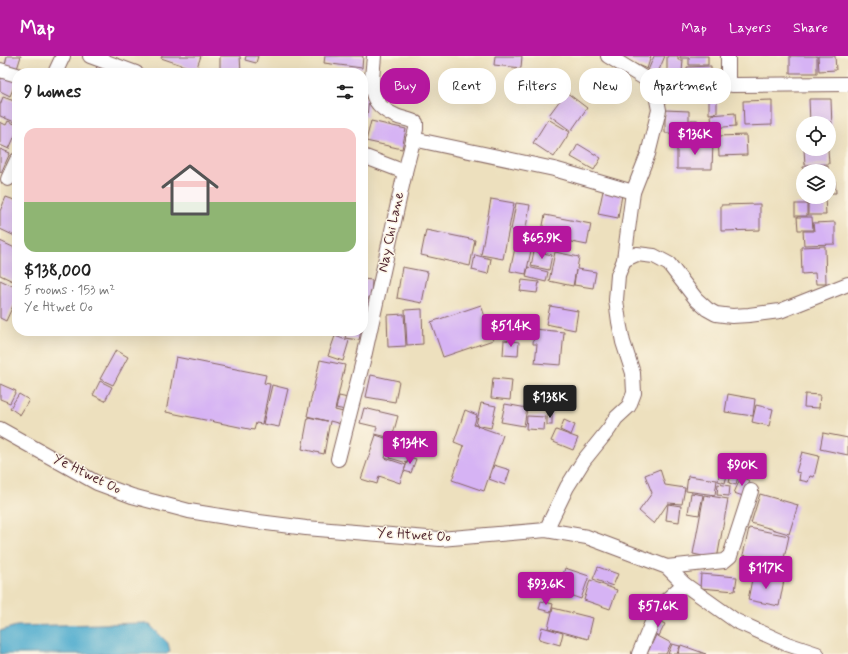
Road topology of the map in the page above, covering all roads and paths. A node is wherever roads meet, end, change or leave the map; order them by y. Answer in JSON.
{"nodes":[{"id":1,"x":63,"y":56,"type":"edge"},
{"id":2,"x":90,"y":56,"type":"edge"},
{"id":3,"x":374,"y":56,"type":"edge"},
{"id":4,"x":608,"y":56,"type":"edge"},
{"id":5,"x":728,"y":56,"type":"edge"},
{"id":6,"x":57,"y":68,"type":"edge"},
{"id":7,"x":122,"y":68,"type":"edge"},
{"id":8,"x":0,"y":70,"type":"edge"},
{"id":9,"x":12,"y":74,"type":"edge"},
{"id":10,"x":848,"y":84,"type":"edge"},
{"id":11,"x":413,"y":139,"type":"junction"},
{"id":12,"x":368,"y":158,"type":"edge"},
{"id":13,"x":405,"y":172,"type":"junction"},
{"id":14,"x":632,"y":192,"type":"junction"},
{"id":15,"x":624,"y":260,"type":"junction"},
{"id":16,"x":848,"y":284,"type":"edge"},
{"id":17,"x":0,"y":429,"type":"edge"},
{"id":18,"x":338,"y":459,"type":"dead end"},
{"id":19,"x":751,"y":491,"type":"dead end"},
{"id":20,"x":546,"y":530,"type":"junction"},
{"id":21,"x":667,"y":567,"type":"junction"},
{"id":22,"x":684,"y":584,"type":"junction"},
{"id":23,"x":639,"y":654,"type":"edge"},
{"id":24,"x":816,"y":654,"type":"edge"}],
"edges":[{"from":1,"to":6,"type":"street"},
{"from":2,"to":7,"type":"street"},
{"from":3,"to":11,"type":"street","name":"Nay Chi Lane"},
{"from":4,"to":14,"type":"street"},
{"from":5,"to":10,"type":"street"},
{"from":8,"to":9,"type":"street"},
{"from":11,"to":13,"type":"street","name":"Nay Chi Lane"},
{"from":11,"to":14,"type":"street"},
{"from":12,"to":13,"type":"street"},
{"from":13,"to":18,"type":"street","name":"Nay Chi Lane"},
{"from":14,"to":15,"type":"street"},
{"from":15,"to":16,"type":"street"},
{"from":15,"to":20,"type":"street"},
{"from":17,"to":20,"type":"street","name":"Ye Htwet Oo"},
{"from":19,"to":21,"type":"street"},
{"from":20,"to":21,"type":"street","name":"Ye Htwet Oo"},
{"from":21,"to":22,"type":"street","name":"Ye Htwet Oo"},
{"from":22,"to":23,"type":"street"},
{"from":22,"to":24,"type":"street","name":"Ye Htwet Oo"}]}
